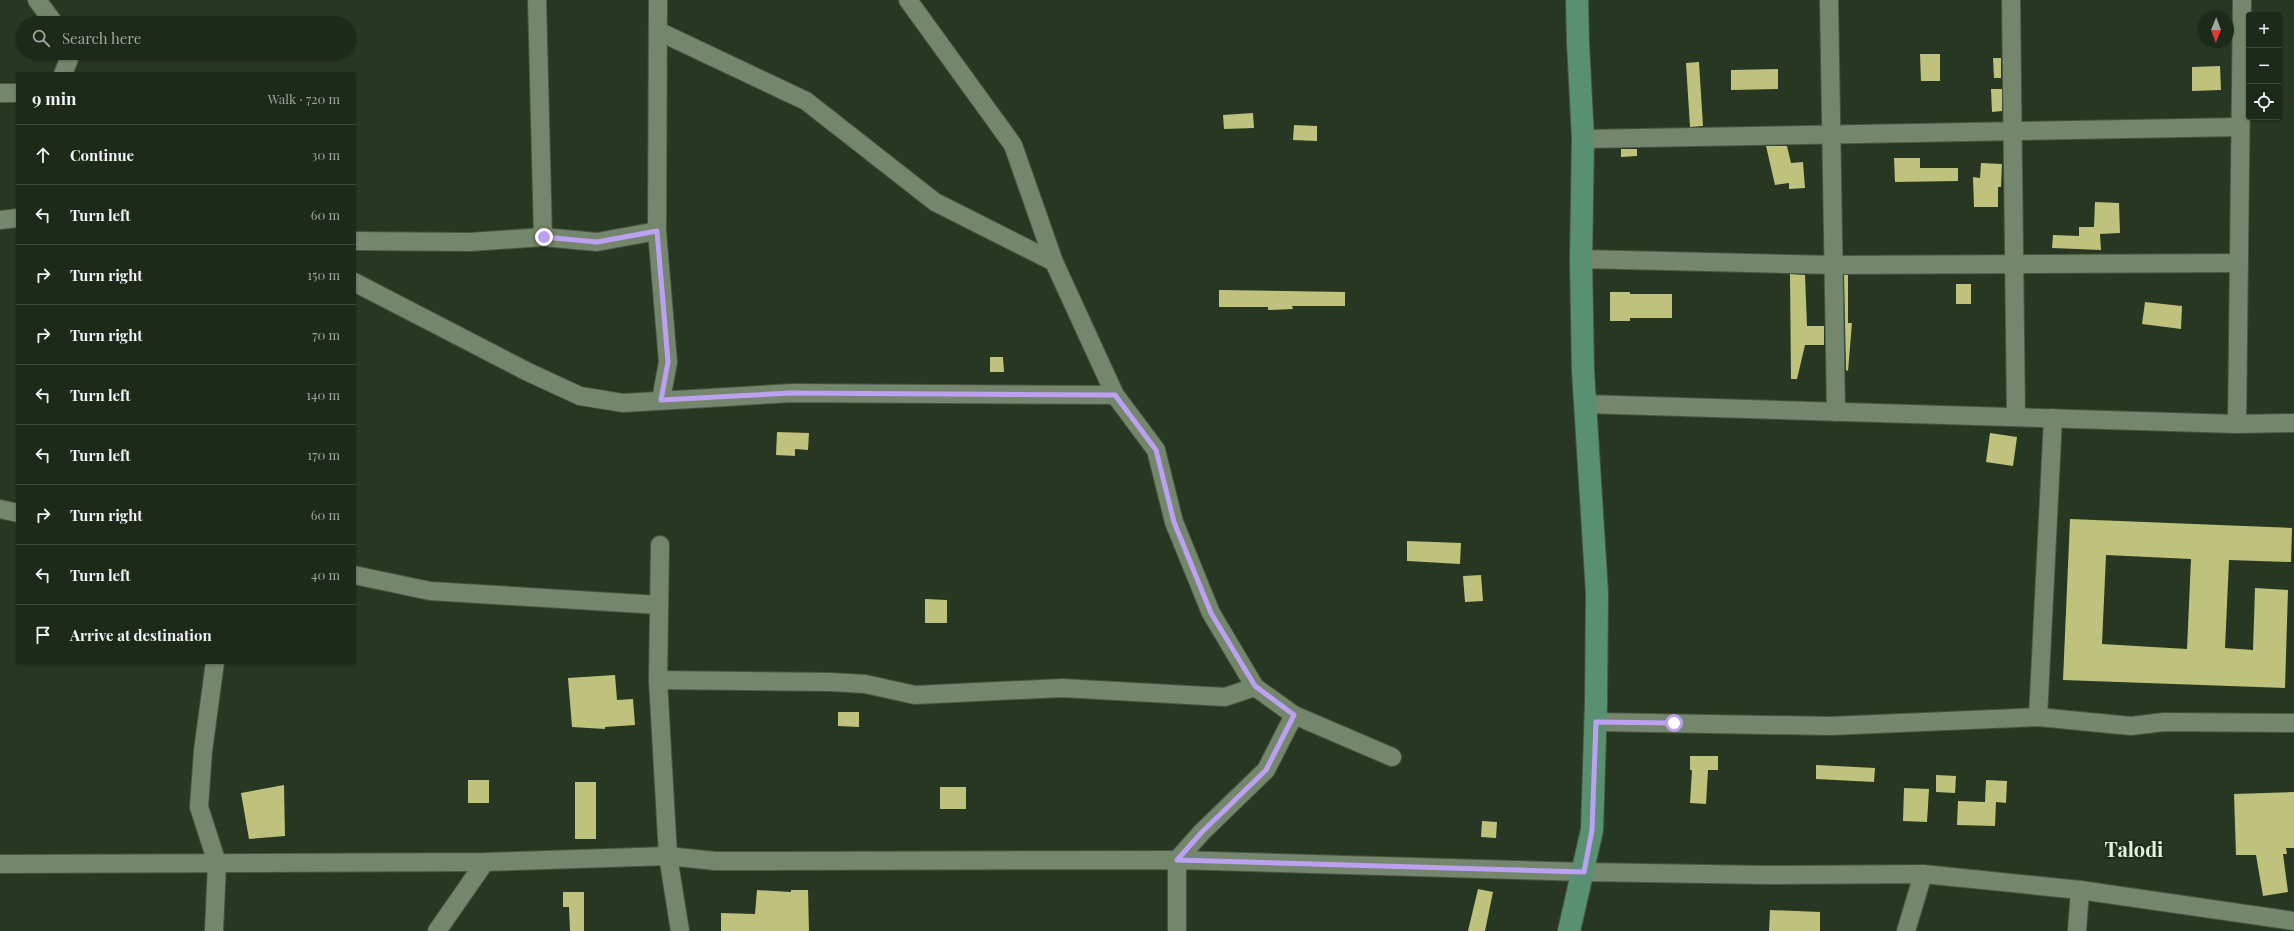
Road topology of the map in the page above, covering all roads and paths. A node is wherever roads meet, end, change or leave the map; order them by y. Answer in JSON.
{"nodes":[{"id":1,"x":37,"y":0,"type":"edge"},
{"id":2,"x":537,"y":0,"type":"edge"},
{"id":3,"x":658,"y":0,"type":"edge"},
{"id":4,"x":908,"y":0,"type":"edge"},
{"id":5,"x":1577,"y":0,"type":"edge"},
{"id":6,"x":1829,"y":0,"type":"edge"},
{"id":7,"x":2010,"y":0,"type":"edge"},
{"id":8,"x":2242,"y":0,"type":"edge"},
{"id":9,"x":49,"y":16,"type":"edge"},
{"id":10,"x":658,"y":31,"type":"junction"},
{"id":11,"x":69,"y":60,"type":"edge"},
{"id":12,"x":64,"y":72,"type":"edge"},
{"id":13,"x":16,"y":92,"type":"edge"},
{"id":14,"x":0,"y":93,"type":"edge"},
{"id":15,"x":2240,"y":127,"type":"junction"},
{"id":16,"x":2012,"y":131,"type":"junction"},
{"id":17,"x":1831,"y":134,"type":"junction"},
{"id":18,"x":1584,"y":139,"type":"junction"},
{"id":19,"x":16,"y":218,"type":"edge"},
{"id":20,"x":0,"y":220,"type":"edge"},
{"id":21,"x":657,"y":231,"type":"junction"},
{"id":22,"x":544,"y":237,"type":"junction"},
{"id":23,"x":356,"y":241,"type":"edge"},
{"id":24,"x":1580,"y":258,"type":"junction"},
{"id":25,"x":1054,"y":262,"type":"junction"},
{"id":26,"x":2239,"y":263,"type":"junction"},
{"id":27,"x":2014,"y":264,"type":"junction"},
{"id":28,"x":1834,"y":265,"type":"junction"},
{"id":29,"x":356,"y":283,"type":"edge"},
{"id":30,"x":1115,"y":395,"type":"junction"},
{"id":31,"x":661,"y":400,"type":"junction"},
{"id":32,"x":1584,"y":404,"type":"junction"},
{"id":33,"x":1836,"y":412,"type":"junction"},
{"id":34,"x":2016,"y":417,"type":"junction"},
{"id":35,"x":2053,"y":418,"type":"junction"},
{"id":36,"x":2294,"y":423,"type":"edge"},
{"id":37,"x":2237,"y":424,"type":"junction"},
{"id":38,"x":0,"y":509,"type":"edge"},
{"id":39,"x":16,"y":513,"type":"edge"},
{"id":40,"x":660,"y":545,"type":"dead end"},
{"id":41,"x":356,"y":575,"type":"edge"},
{"id":42,"x":659,"y":605,"type":"junction"},
{"id":43,"x":215,"y":664,"type":"edge"},
{"id":44,"x":658,"y":680,"type":"junction"},
{"id":45,"x":1255,"y":686,"type":"junction"},
{"id":46,"x":1294,"y":715,"type":"junction"},
{"id":47,"x":2038,"y":717,"type":"junction"},
{"id":48,"x":1596,"y":722,"type":"junction"},
{"id":49,"x":2294,"y":723,"type":"edge"},
{"id":50,"x":1392,"y":757,"type":"dead end"},
{"id":51,"x":668,"y":856,"type":"junction"},
{"id":52,"x":1177,"y":860,"type":"junction"},
{"id":53,"x":486,"y":862,"type":"junction"},
{"id":54,"x":217,"y":863,"type":"junction"},
{"id":55,"x":0,"y":864,"type":"edge"},
{"id":56,"x":1584,"y":872,"type":"junction"},
{"id":57,"x":1923,"y":874,"type":"junction"},
{"id":58,"x":2080,"y":890,"type":"junction"},
{"id":59,"x":2294,"y":920,"type":"edge"},
{"id":60,"x":214,"y":931,"type":"edge"},
{"id":61,"x":437,"y":931,"type":"edge"},
{"id":62,"x":680,"y":931,"type":"edge"},
{"id":63,"x":1177,"y":931,"type":"edge"},
{"id":64,"x":1569,"y":931,"type":"edge"},
{"id":65,"x":1906,"y":931,"type":"edge"},
{"id":66,"x":2077,"y":931,"type":"edge"}],
"edges":[{"from":1,"to":9,"type":"street"},
{"from":2,"to":22,"type":"street"},
{"from":3,"to":10,"type":"street"},
{"from":4,"to":25,"type":"street"},
{"from":5,"to":18,"type":"main road"},
{"from":6,"to":17,"type":"street"},
{"from":7,"to":16,"type":"street"},
{"from":8,"to":15,"type":"street"},
{"from":10,"to":21,"type":"street"},
{"from":10,"to":25,"type":"street"},
{"from":11,"to":12,"type":"street"},
{"from":13,"to":14,"type":"street"},
{"from":15,"to":16,"type":"street"},
{"from":15,"to":26,"type":"street"},
{"from":16,"to":17,"type":"street"},
{"from":16,"to":27,"type":"street"},
{"from":17,"to":18,"type":"street"},
{"from":17,"to":28,"type":"street"},
{"from":18,"to":24,"type":"main road"},
{"from":19,"to":20,"type":"street"},
{"from":21,"to":22,"type":"street"},
{"from":21,"to":31,"type":"street"},
{"from":22,"to":23,"type":"street"},
{"from":24,"to":28,"type":"street"},
{"from":24,"to":32,"type":"main road"},
{"from":25,"to":30,"type":"street"},
{"from":26,"to":27,"type":"street"},
{"from":26,"to":37,"type":"street"},
{"from":27,"to":28,"type":"street"},
{"from":27,"to":34,"type":"street"},
{"from":28,"to":33,"type":"street"},
{"from":29,"to":31,"type":"street"},
{"from":30,"to":31,"type":"street"},
{"from":30,"to":45,"type":"street"},
{"from":32,"to":33,"type":"street"},
{"from":32,"to":48,"type":"main road"},
{"from":33,"to":34,"type":"street"},
{"from":34,"to":35,"type":"street"},
{"from":35,"to":37,"type":"street"},
{"from":35,"to":47,"type":"street"},
{"from":36,"to":37,"type":"street"},
{"from":38,"to":39,"type":"street"},
{"from":40,"to":42,"type":"street"},
{"from":41,"to":42,"type":"street"},
{"from":42,"to":44,"type":"street"},
{"from":43,"to":54,"type":"street"},
{"from":44,"to":45,"type":"street"},
{"from":44,"to":51,"type":"street"},
{"from":45,"to":46,"type":"street"},
{"from":46,"to":50,"type":"street"},
{"from":46,"to":52,"type":"street"},
{"from":47,"to":48,"type":"street"},
{"from":47,"to":49,"type":"street"},
{"from":48,"to":56,"type":"main road"},
{"from":51,"to":52,"type":"street"},
{"from":51,"to":53,"type":"street"},
{"from":51,"to":62,"type":"street"},
{"from":52,"to":56,"type":"street"},
{"from":52,"to":63,"type":"street"},
{"from":53,"to":54,"type":"street"},
{"from":53,"to":61,"type":"street"},
{"from":54,"to":55,"type":"street"},
{"from":54,"to":60,"type":"street"},
{"from":56,"to":57,"type":"street"},
{"from":56,"to":64,"type":"main road"},
{"from":57,"to":58,"type":"street"},
{"from":57,"to":65,"type":"street"},
{"from":58,"to":59,"type":"street"},
{"from":58,"to":66,"type":"street"}]}
